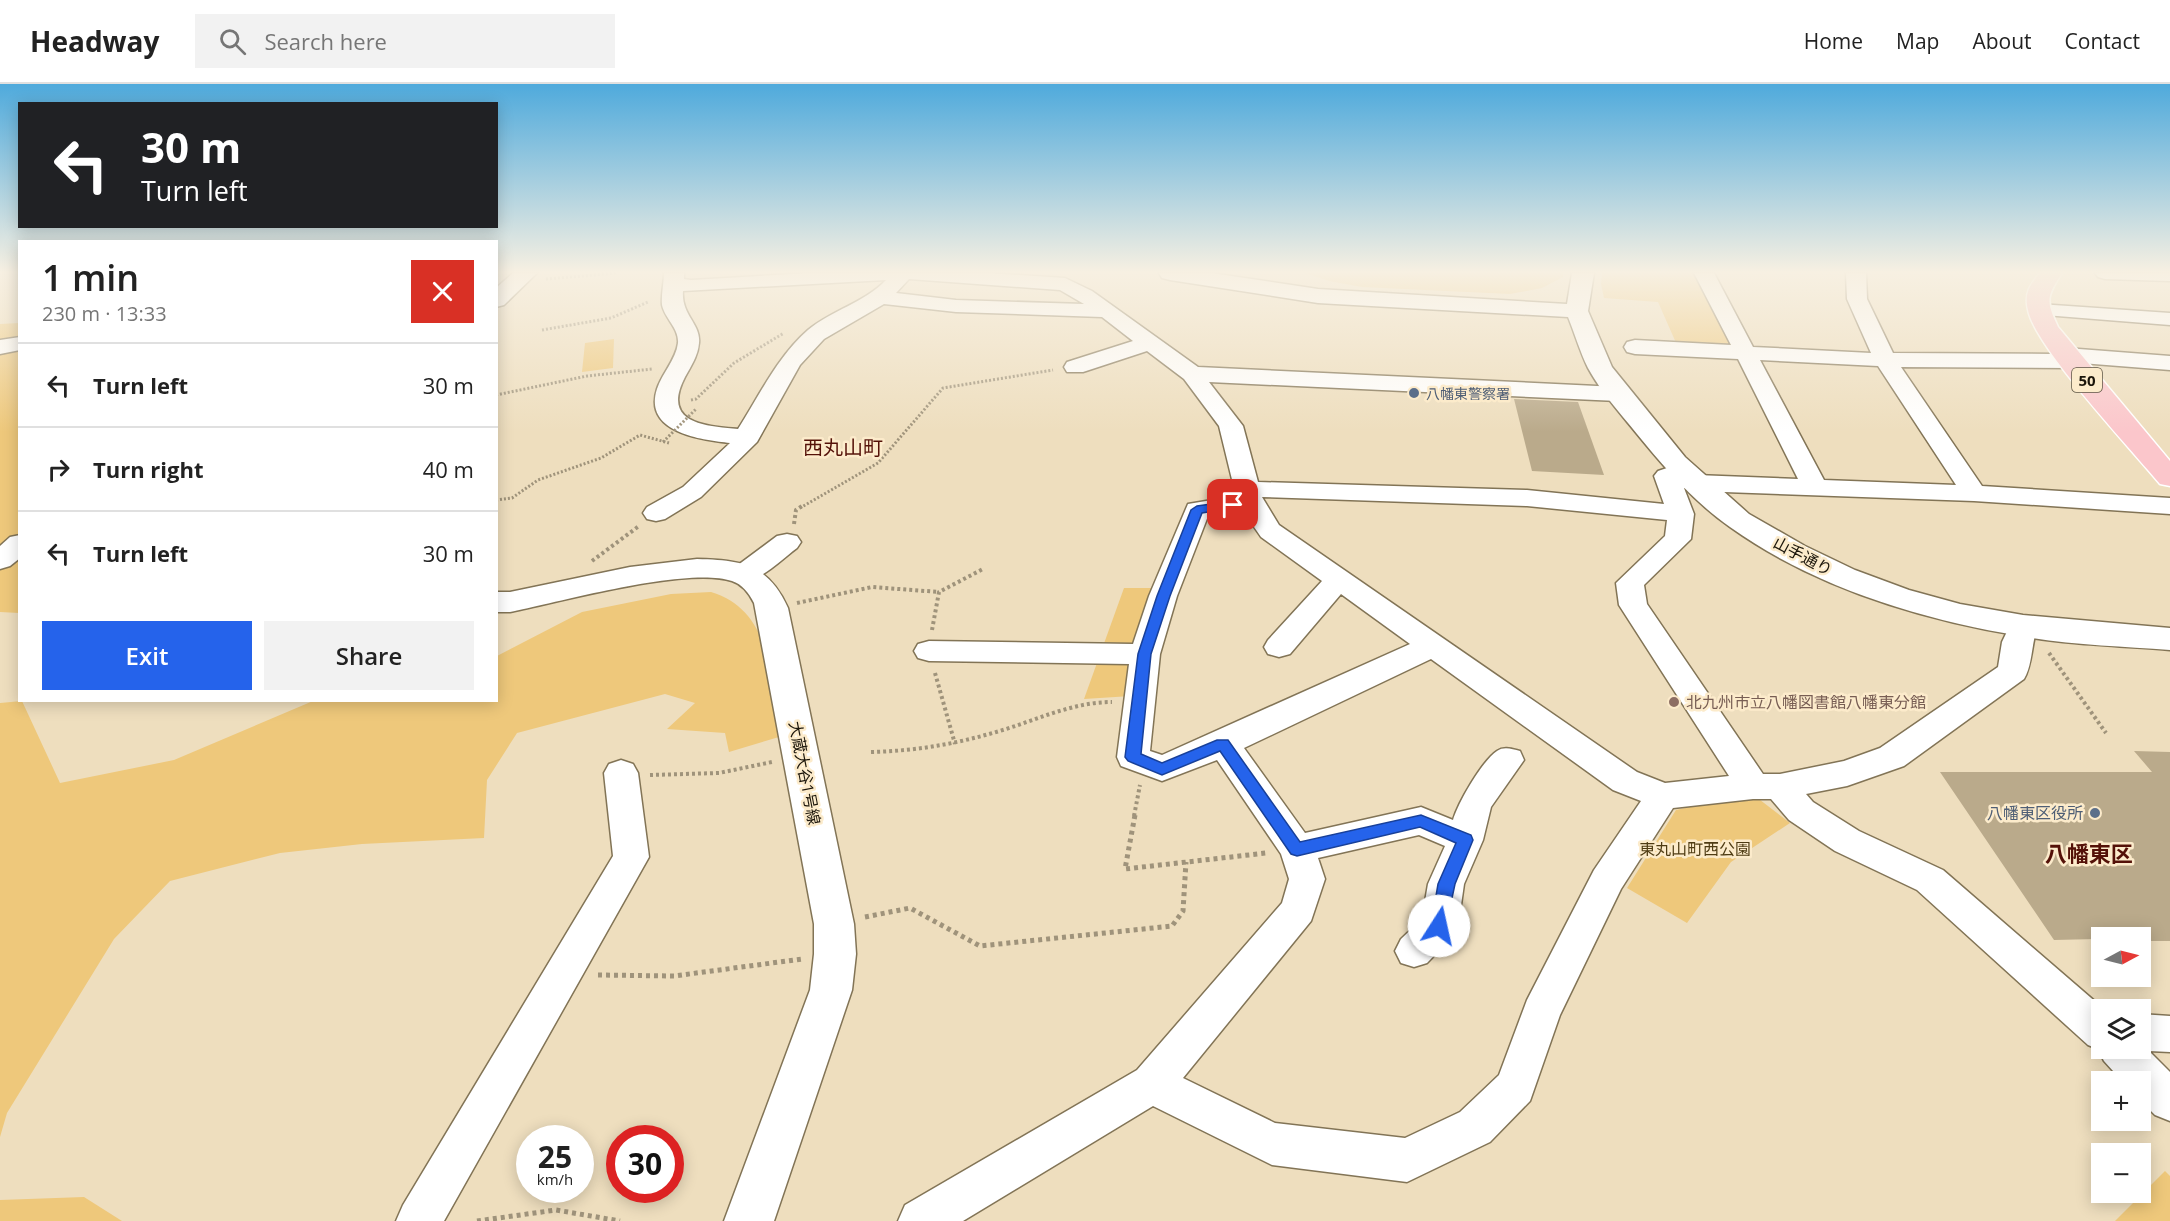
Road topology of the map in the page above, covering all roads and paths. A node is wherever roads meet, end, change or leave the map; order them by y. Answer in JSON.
{"nodes":[{"id":1,"x":561,"y":326,"type":"edge"},
{"id":2,"x":683,"y":326,"type":"edge"},
{"id":3,"x":830,"y":326,"type":"edge"},
{"id":4,"x":1126,"y":326,"type":"edge"},
{"id":5,"x":1582,"y":326,"type":"edge"},
{"id":6,"x":1733,"y":326,"type":"edge"},
{"id":7,"x":1869,"y":326,"type":"edge"},
{"id":8,"x":2045,"y":326,"type":"edge"},
{"id":9,"x":542,"y":330,"type":"dead end"},
{"id":10,"x":816,"y":334,"type":"junction"},
{"id":11,"x":18,"y":343,"type":"edge"},
{"id":12,"x":1149,"y":343,"type":"junction"},
{"id":13,"x":0,"y":347,"type":"edge"},
{"id":14,"x":1635,"y":347,"type":"dead end"},
{"id":15,"x":1747,"y":353,"type":"junction"},
{"id":16,"x":2068,"y":358,"type":"junction"},
{"id":17,"x":1885,"y":360,"type":"junction"},
{"id":18,"x":2170,"y":363,"type":"edge"},
{"id":19,"x":679,"y":367,"type":"junction"},
{"id":20,"x":1075,"y":367,"type":"joint"},
{"id":21,"x":1192,"y":374,"type":"junction"},
{"id":22,"x":1618,"y":394,"type":"junction"},
{"id":23,"x":498,"y":395,"type":"edge"},
{"id":24,"x":686,"y":401,"type":"dead end"},
{"id":25,"x":689,"y":409,"type":"dead end"},
{"id":26,"x":748,"y":437,"type":"junction"},
{"id":27,"x":663,"y":442,"type":"junction"},
{"id":28,"x":672,"y":443,"type":"dead end"},
{"id":29,"x":2170,"y":478,"type":"edge"},
{"id":30,"x":1696,"y":483,"type":"junction"},
{"id":31,"x":1814,"y":485,"type":"junction"},
{"id":32,"x":1974,"y":493,"type":"junction"},
{"id":33,"x":1249,"y":495,"type":"junction"},
{"id":34,"x":498,"y":500,"type":"edge"},
{"id":35,"x":2170,"y":506,"type":"edge"},
{"id":36,"x":656,"y":513,"type":"joint"},
{"id":37,"x":1681,"y":514,"type":"junction"},
{"id":38,"x":787,"y":542,"type":"joint"},
{"id":39,"x":18,"y":545,"type":"edge"},
{"id":40,"x":0,"y":560,"type":"edge"},
{"id":41,"x":744,"y":574,"type":"junction"},
{"id":42,"x":1338,"y":580,"type":"junction"},
{"id":43,"x":567,"y":591,"type":"junction"},
{"id":44,"x":939,"y":592,"type":"dead end"},
{"id":45,"x":498,"y":602,"type":"edge"},
{"id":46,"x":772,"y":608,"type":"junction"},
{"id":47,"x":2034,"y":637,"type":"junction"},
{"id":48,"x":2170,"y":639,"type":"edge"},
{"id":49,"x":1432,"y":646,"type":"junction"},
{"id":50,"x":1279,"y":647,"type":"dead end"},
{"id":51,"x":929,"y":651,"type":"dead end"},
{"id":52,"x":1144,"y":654,"type":"junction"},
{"id":53,"x":1139,"y":701,"type":"junction"},
{"id":54,"x":2106,"y":733,"type":"dead end"},
{"id":55,"x":1223,"y":744,"type":"junction"},
{"id":56,"x":871,"y":752,"type":"dead end"},
{"id":57,"x":802,"y":756,"type":"junction"},
{"id":58,"x":1508,"y":760,"type":"dead end"},
{"id":59,"x":1144,"y":762,"type":"junction"},
{"id":60,"x":636,"y":774,"type":"joint"},
{"id":61,"x":1767,"y":786,"type":"junction"},
{"id":62,"x":1663,"y":796,"type":"junction"},
{"id":63,"x":1465,"y":840,"type":"junction"},
{"id":64,"x":1297,"y":849,"type":"junction"},
{"id":65,"x":1186,"y":862,"type":"junction"},
{"id":66,"x":835,"y":939,"type":"junction"},
{"id":67,"x":1414,"y":951,"type":"dead end"},
{"id":68,"x":565,"y":970,"type":"junction"},
{"id":69,"x":2091,"y":1023,"type":"edge"},
{"id":70,"x":2151,"y":1033,"type":"edge"},
{"id":71,"x":2170,"y":1034,"type":"edge"},
{"id":72,"x":2129,"y":1059,"type":"edge"},
{"id":73,"x":1152,"y":1084,"type":"junction"},
{"id":74,"x":2170,"y":1101,"type":"edge"},
{"id":75,"x":419,"y":1221,"type":"edge"},
{"id":76,"x":477,"y":1221,"type":"edge"},
{"id":77,"x":620,"y":1221,"type":"edge"},
{"id":78,"x":749,"y":1221,"type":"edge"},
{"id":79,"x":921,"y":1221,"type":"edge"}],
"edges":[{"from":1,"to":9,"type":"path"},
{"from":2,"to":19,"type":"street"},
{"from":3,"to":10,"type":"street"},
{"from":4,"to":12,"type":"street"},
{"from":5,"to":22,"type":"street","name":"山手通り"},
{"from":6,"to":15,"type":"street"},
{"from":7,"to":17,"type":"street"},
{"from":8,"to":16,"type":"main road","number":"50"},
{"from":10,"to":24,"type":"path"},
{"from":10,"to":26,"type":"street"},
{"from":11,"to":13,"type":"street"},
{"from":12,"to":20,"type":"street"},
{"from":12,"to":21,"type":"street"},
{"from":14,"to":15,"type":"street"},
{"from":15,"to":17,"type":"street"},
{"from":15,"to":31,"type":"street"},
{"from":16,"to":17,"type":"street"},
{"from":16,"to":18,"type":"street"},
{"from":16,"to":29,"type":"main road","number":"50"},
{"from":17,"to":32,"type":"street"},
{"from":19,"to":23,"type":"path"},
{"from":19,"to":26,"type":"street"},
{"from":20,"to":38,"type":"path"},
{"from":21,"to":22,"type":"street"},
{"from":21,"to":33,"type":"street"},
{"from":22,"to":30,"type":"street","name":"山手通り"},
{"from":25,"to":27,"type":"path","bridge":true},
{"from":26,"to":36,"type":"street"},
{"from":27,"to":28,"type":"path"},
{"from":27,"to":34,"type":"path"},
{"from":30,"to":31,"type":"street"},
{"from":30,"to":37,"type":"street"},
{"from":30,"to":47,"type":"street","name":"山手通り"},
{"from":31,"to":32,"type":"street"},
{"from":32,"to":35,"type":"street"},
{"from":33,"to":37,"type":"street"},
{"from":33,"to":42,"type":"street"},
{"from":33,"to":52,"type":"street"},
{"from":36,"to":43,"type":"path"},
{"from":37,"to":61,"type":"street"},
{"from":38,"to":41,"type":"street"},
{"from":39,"to":40,"type":"street"},
{"from":41,"to":43,"type":"street"},
{"from":41,"to":46,"type":"street","name":"大蔵大谷1号線"},
{"from":42,"to":49,"type":"street"},
{"from":42,"to":50,"type":"street"},
{"from":43,"to":45,"type":"street"},
{"from":44,"to":46,"type":"path"},
{"from":46,"to":57,"type":"street","name":"大蔵大谷1号線"},
{"from":47,"to":48,"type":"street","name":"山手通り"},
{"from":47,"to":54,"type":"path"},
{"from":47,"to":61,"type":"street"},
{"from":49,"to":55,"type":"street"},
{"from":49,"to":62,"type":"street"},
{"from":51,"to":52,"type":"street"},
{"from":52,"to":53,"type":"street"},
{"from":53,"to":56,"type":"path"},
{"from":53,"to":59,"type":"street"},
{"from":55,"to":59,"type":"street"},
{"from":55,"to":64,"type":"street"},
{"from":57,"to":60,"type":"path"},
{"from":57,"to":66,"type":"street","name":"大蔵大谷1号線"},
{"from":58,"to":63,"type":"street"},
{"from":59,"to":65,"type":"path"},
{"from":60,"to":68,"type":"street"},
{"from":61,"to":62,"type":"street"},
{"from":61,"to":69,"type":"street"},
{"from":62,"to":73,"type":"street"},
{"from":63,"to":64,"type":"street"},
{"from":63,"to":67,"type":"street"},
{"from":64,"to":65,"type":"path"},
{"from":64,"to":73,"type":"street"},
{"from":65,"to":66,"type":"path"},
{"from":66,"to":68,"type":"path"},
{"from":66,"to":78,"type":"street","name":"大蔵大谷1号線"},
{"from":68,"to":75,"type":"street"},
{"from":70,"to":71,"type":"street"},
{"from":72,"to":74,"type":"street"},
{"from":73,"to":79,"type":"street"},
{"from":76,"to":77,"type":"path"}]}
